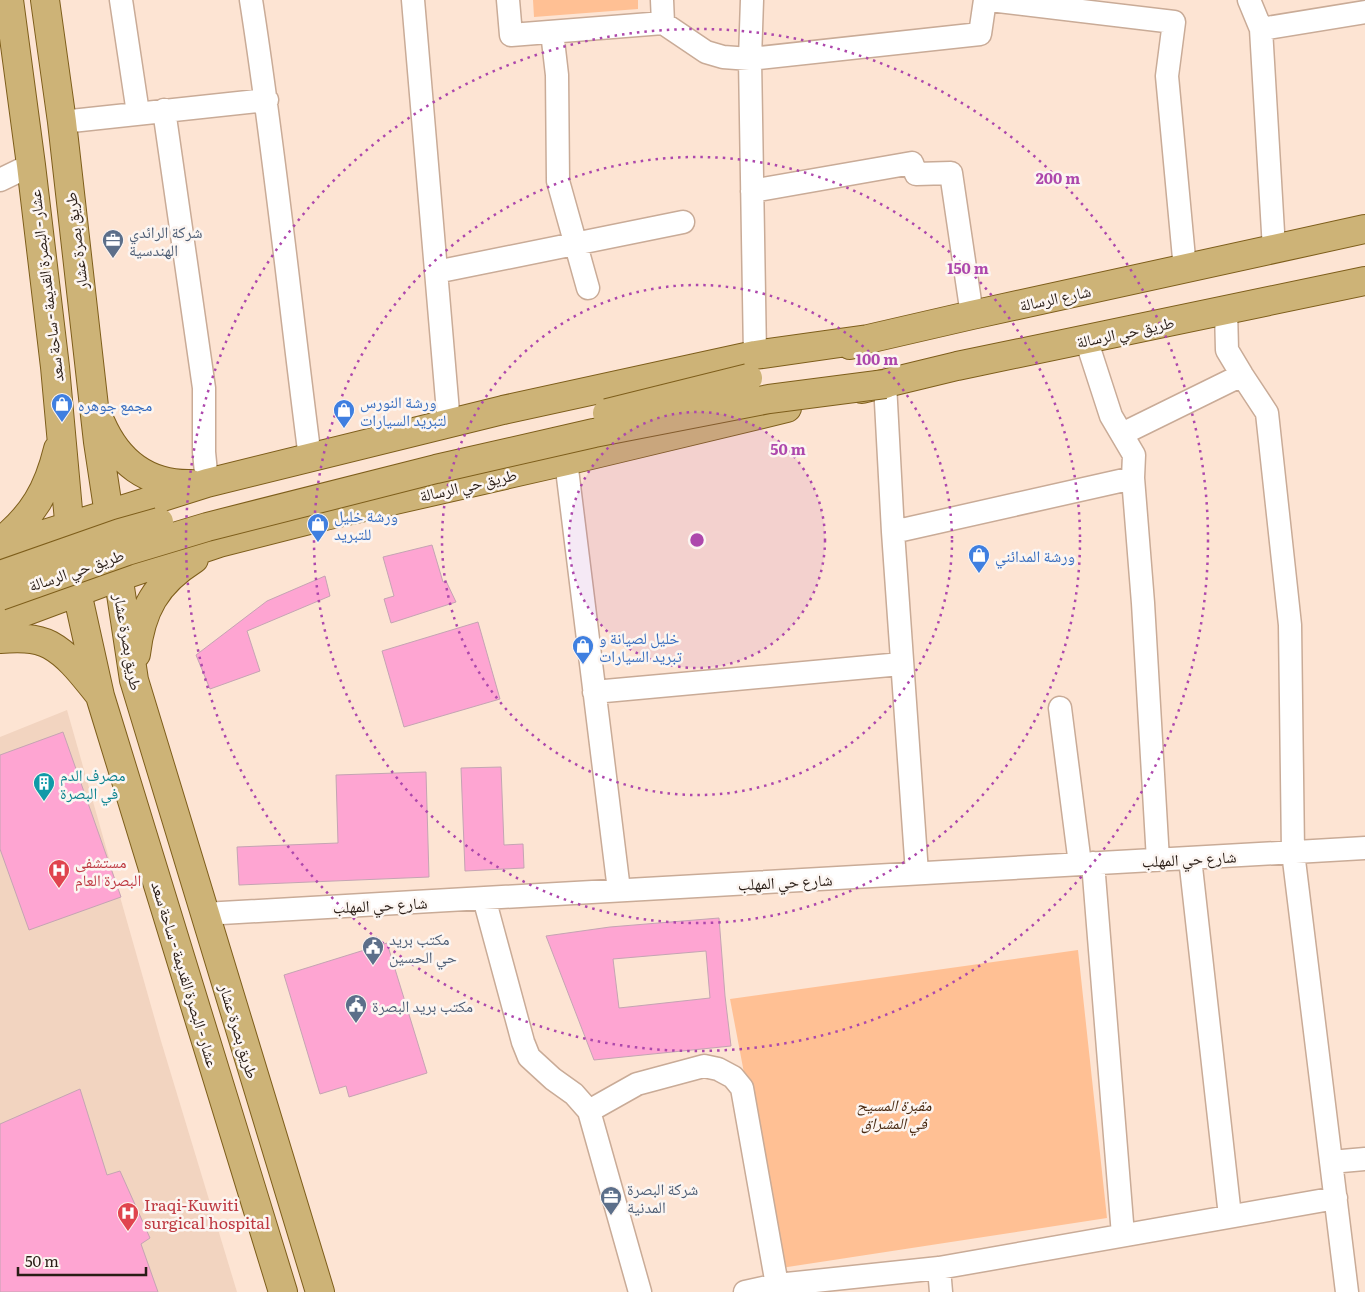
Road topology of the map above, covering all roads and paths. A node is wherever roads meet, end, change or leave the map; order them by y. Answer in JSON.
{"nodes":[{"id":1,"x":9,"y":0,"type":"edge"},
{"id":2,"x":45,"y":0,"type":"edge"},
{"id":3,"x":121,"y":0,"type":"edge"},
{"id":4,"x":251,"y":0,"type":"edge"},
{"id":5,"x":413,"y":0,"type":"edge"},
{"id":6,"x":508,"y":0,"type":"edge"},
{"id":7,"x":662,"y":0,"type":"edge"},
{"id":8,"x":752,"y":0,"type":"edge"},
{"id":9,"x":985,"y":0,"type":"edge"},
{"id":10,"x":990,"y":0,"type":"edge"},
{"id":11,"x":1248,"y":0,"type":"edge"},
{"id":12,"x":1365,"y":12,"type":"edge"},
{"id":13,"x":663,"y":23,"type":"junction"},
{"id":14,"x":1261,"y":29,"type":"junction"},
{"id":15,"x":552,"y":32,"type":"junction"},
{"id":16,"x":750,"y":59,"type":"junction"},
{"id":17,"x":267,"y":100,"type":"junction"},
{"id":18,"x":164,"y":110,"type":"junction"},
{"id":19,"x":138,"y":113,"type":"junction"},
{"id":20,"x":62,"y":122,"type":"junction"},
{"id":21,"x":31,"y":166,"type":"junction"},
{"id":22,"x":0,"y":180,"type":"edge"},
{"id":23,"x":752,"y":190,"type":"junction"},
{"id":24,"x":683,"y":222,"type":"dead end"},
{"id":25,"x":1365,"y":229,"type":"edge"},
{"id":26,"x":575,"y":244,"type":"junction"},
{"id":27,"x":1274,"y":249,"type":"junction"},
{"id":28,"x":1184,"y":269,"type":"junction"},
{"id":29,"x":436,"y":272,"type":"junction"},
{"id":30,"x":1365,"y":281,"type":"edge"},
{"id":31,"x":588,"y":288,"type":"dead end"},
{"id":32,"x":1226,"y":310,"type":"junction"},
{"id":33,"x":972,"y":314,"type":"junction"},
{"id":34,"x":1086,"y":339,"type":"junction"},
{"id":35,"x":752,"y":366,"type":"junction"},
{"id":36,"x":1242,"y":376,"type":"junction"},
{"id":37,"x":885,"y":384,"type":"junction"},
{"id":38,"x":94,"y":406,"type":"junction"},
{"id":39,"x":449,"y":424,"type":"junction"},
{"id":40,"x":1122,"y":434,"type":"junction"},
{"id":41,"x":61,"y":436,"type":"junction"},
{"id":42,"x":310,"y":458,"type":"junction"},
{"id":43,"x":566,"y":461,"type":"junction"},
{"id":44,"x":1133,"y":478,"type":"junction"},
{"id":45,"x":208,"y":483,"type":"junction"},
{"id":46,"x":109,"y":512,"type":"junction"},
{"id":47,"x":70,"y":526,"type":"junction"},
{"id":48,"x":893,"y":532,"type":"junction"},
{"id":49,"x":0,"y":542,"type":"edge"},
{"id":50,"x":219,"y":543,"type":"junction"},
{"id":51,"x":0,"y":548,"type":"edge"},
{"id":52,"x":0,"y":575,"type":"edge"},
{"id":53,"x":118,"y":577,"type":"junction"},
{"id":54,"x":78,"y":592,"type":"junction"},
{"id":55,"x":0,"y":596,"type":"edge"},
{"id":56,"x":0,"y":621,"type":"edge"},
{"id":57,"x":0,"y":639,"type":"edge"},
{"id":58,"x":902,"y":664,"type":"junction"},
{"id":59,"x":134,"y":681,"type":"junction"},
{"id":60,"x":594,"y":692,"type":"junction"},
{"id":61,"x":100,"y":696,"type":"junction"},
{"id":62,"x":1060,"y":708,"type":"dead end"},
{"id":63,"x":1365,"y":848,"type":"edge"},
{"id":64,"x":1293,"y":852,"type":"junction"},
{"id":65,"x":1190,"y":858,"type":"junction"},
{"id":66,"x":1158,"y":860,"type":"junction"},
{"id":67,"x":1086,"y":864,"type":"junction"},
{"id":68,"x":917,"y":873,"type":"junction"},
{"id":69,"x":618,"y":890,"type":"junction"},
{"id":70,"x":484,"y":898,"type":"junction"},
{"id":71,"x":204,"y":914,"type":"junction"},
{"id":72,"x":590,"y":1111,"type":"junction"},
{"id":73,"x":1365,"y":1159,"type":"edge"},
{"id":74,"x":1331,"y":1162,"type":"junction"},
{"id":75,"x":1336,"y":1198,"type":"junction"},
{"id":76,"x":1230,"y":1216,"type":"junction"},
{"id":77,"x":1123,"y":1235,"type":"junction"},
{"id":78,"x":939,"y":1268,"type":"junction"},
{"id":79,"x":777,"y":1285,"type":"junction"},
{"id":80,"x":811,"y":1287,"type":"edge"},
{"id":81,"x":283,"y":1292,"type":"edge"},
{"id":82,"x":320,"y":1292,"type":"edge"},
{"id":83,"x":640,"y":1292,"type":"edge"},
{"id":84,"x":745,"y":1292,"type":"edge"},
{"id":85,"x":941,"y":1292,"type":"edge"},
{"id":86,"x":1347,"y":1292,"type":"edge"}],
"edges":[{"from":1,"to":21,"type":"main road","name":"عشار - البصرة القديمة - ساحة سعد"},
{"from":2,"to":20,"type":"main road","name":"طريق بصرة عشار"},
{"from":3,"to":19,"type":"street"},
{"from":4,"to":17,"type":"street"},
{"from":5,"to":29,"type":"street"},
{"from":6,"to":15,"type":"street"},
{"from":7,"to":13,"type":"street"},
{"from":8,"to":16,"type":"street"},
{"from":9,"to":16,"type":"street"},
{"from":10,"to":28,"type":"street"},
{"from":11,"to":14,"type":"street"},
{"from":12,"to":14,"type":"street"},
{"from":13,"to":15,"type":"street"},
{"from":13,"to":16,"type":"street"},
{"from":14,"to":27,"type":"street"},
{"from":15,"to":26,"type":"street"},
{"from":16,"to":23,"type":"street"},
{"from":17,"to":18,"type":"street"},
{"from":17,"to":42,"type":"street"},
{"from":18,"to":19,"type":"street"},
{"from":18,"to":45,"type":"street"},
{"from":19,"to":20,"type":"street"},
{"from":20,"to":38,"type":"main road","name":"طريق بصرة عشار"},
{"from":21,"to":22,"type":"street"},
{"from":21,"to":41,"type":"main road","name":"عشار - البصرة القديمة - ساحة سعد"},
{"from":23,"to":33,"type":"street"},
{"from":23,"to":35,"type":"street"},
{"from":24,"to":26,"type":"street"},
{"from":25,"to":27,"type":"main road","name":"شارع الرسالة"},
{"from":26,"to":29,"type":"street"},
{"from":26,"to":31,"type":"street"},
{"from":27,"to":28,"type":"main road","name":"شارع الرسالة"},
{"from":28,"to":33,"type":"main road","name":"شارع الرسالة"},
{"from":29,"to":39,"type":"street"},
{"from":30,"to":32,"type":"main road","name":"طريق حي الرسالة"},
{"from":32,"to":34,"type":"main road","name":"طريق حي الرسالة"},
{"from":32,"to":36,"type":"street"},
{"from":33,"to":35,"type":"main road","name":"شارع الرسالة"},
{"from":34,"to":37,"type":"main road","name":"طريق حي الرسالة"},
{"from":34,"to":40,"type":"street"},
{"from":35,"to":39,"type":"main road"},
{"from":35,"to":52,"type":"main road","name":"طريق حي الرسالة","bridge":true},
{"from":36,"to":40,"type":"street"},
{"from":36,"to":64,"type":"street"},
{"from":37,"to":43,"type":"main road","name":"طريق حي الرسالة"},
{"from":37,"to":48,"type":"street"},
{"from":37,"to":55,"type":"main road","name":"طريق حي الرسالة","bridge":true},
{"from":38,"to":45,"type":"main road"},
{"from":38,"to":46,"type":"main road","name":"طريق بصرة عشار"},
{"from":39,"to":42,"type":"main road"},
{"from":40,"to":44,"type":"street"},
{"from":41,"to":47,"type":"main road","name":"عشار - البصرة القديمة - ساحة سعد"},
{"from":41,"to":49,"type":"main road"},
{"from":42,"to":45,"type":"main road"},
{"from":43,"to":50,"type":"main road","name":"طريق حي الرسالة"},
{"from":43,"to":60,"type":"street"},
{"from":44,"to":48,"type":"street"},
{"from":44,"to":66,"type":"street"},
{"from":45,"to":46,"type":"main road"},
{"from":46,"to":47,"type":"main road"},
{"from":46,"to":53,"type":"main road","name":"طريق بصرة عشار"},
{"from":47,"to":51,"type":"main road"},
{"from":47,"to":54,"type":"main road","name":"عشار - البصرة القديمة - ساحة سعد"},
{"from":48,"to":58,"type":"street"},
{"from":50,"to":53,"type":"main road","name":"طريق حي الرسالة"},
{"from":50,"to":59,"type":"main road"},
{"from":53,"to":54,"type":"main road","name":"طريق حي الرسالة"},
{"from":53,"to":59,"type":"main road","name":"طريق بصرة عشار"},
{"from":54,"to":56,"type":"main road","name":"طريق حي الرسالة"},
{"from":54,"to":61,"type":"main road","name":"عشار - البصرة القديمة - ساحة سعد"},
{"from":57,"to":61,"type":"main road"},
{"from":58,"to":60,"type":"street"},
{"from":58,"to":68,"type":"street"},
{"from":59,"to":71,"type":"main road","name":"طريق بصرة عشار"},
{"from":60,"to":69,"type":"street"},
{"from":61,"to":81,"type":"main road","name":"عشار - البصرة القديمة - ساحة سعد"},
{"from":62,"to":67,"type":"street"},
{"from":63,"to":64,"type":"street","name":"شارع حي المهلب"},
{"from":64,"to":65,"type":"street","name":"شارع حي المهلب"},
{"from":64,"to":74,"type":"street"},
{"from":65,"to":66,"type":"street","name":"شارع حي المهلب"},
{"from":65,"to":76,"type":"street"},
{"from":66,"to":67,"type":"street","name":"شارع حي المهلب"},
{"from":67,"to":68,"type":"street","name":"شارع حي المهلب"},
{"from":67,"to":77,"type":"street"},
{"from":68,"to":69,"type":"street","name":"شارع حي المهلب"},
{"from":69,"to":70,"type":"street","name":"شارع حي المهلب"},
{"from":70,"to":71,"type":"street","name":"شارع حي المهلب"},
{"from":70,"to":72,"type":"street"},
{"from":71,"to":82,"type":"main road","name":"طريق بصرة عشار"},
{"from":72,"to":79,"type":"street"},
{"from":72,"to":83,"type":"street"},
{"from":73,"to":74,"type":"street"},
{"from":74,"to":75,"type":"street"},
{"from":75,"to":76,"type":"street"},
{"from":75,"to":86,"type":"street"},
{"from":76,"to":77,"type":"street"},
{"from":77,"to":78,"type":"street"},
{"from":78,"to":80,"type":"street"},
{"from":78,"to":85,"type":"street"},
{"from":79,"to":80,"type":"street"},
{"from":79,"to":84,"type":"street"}]}
